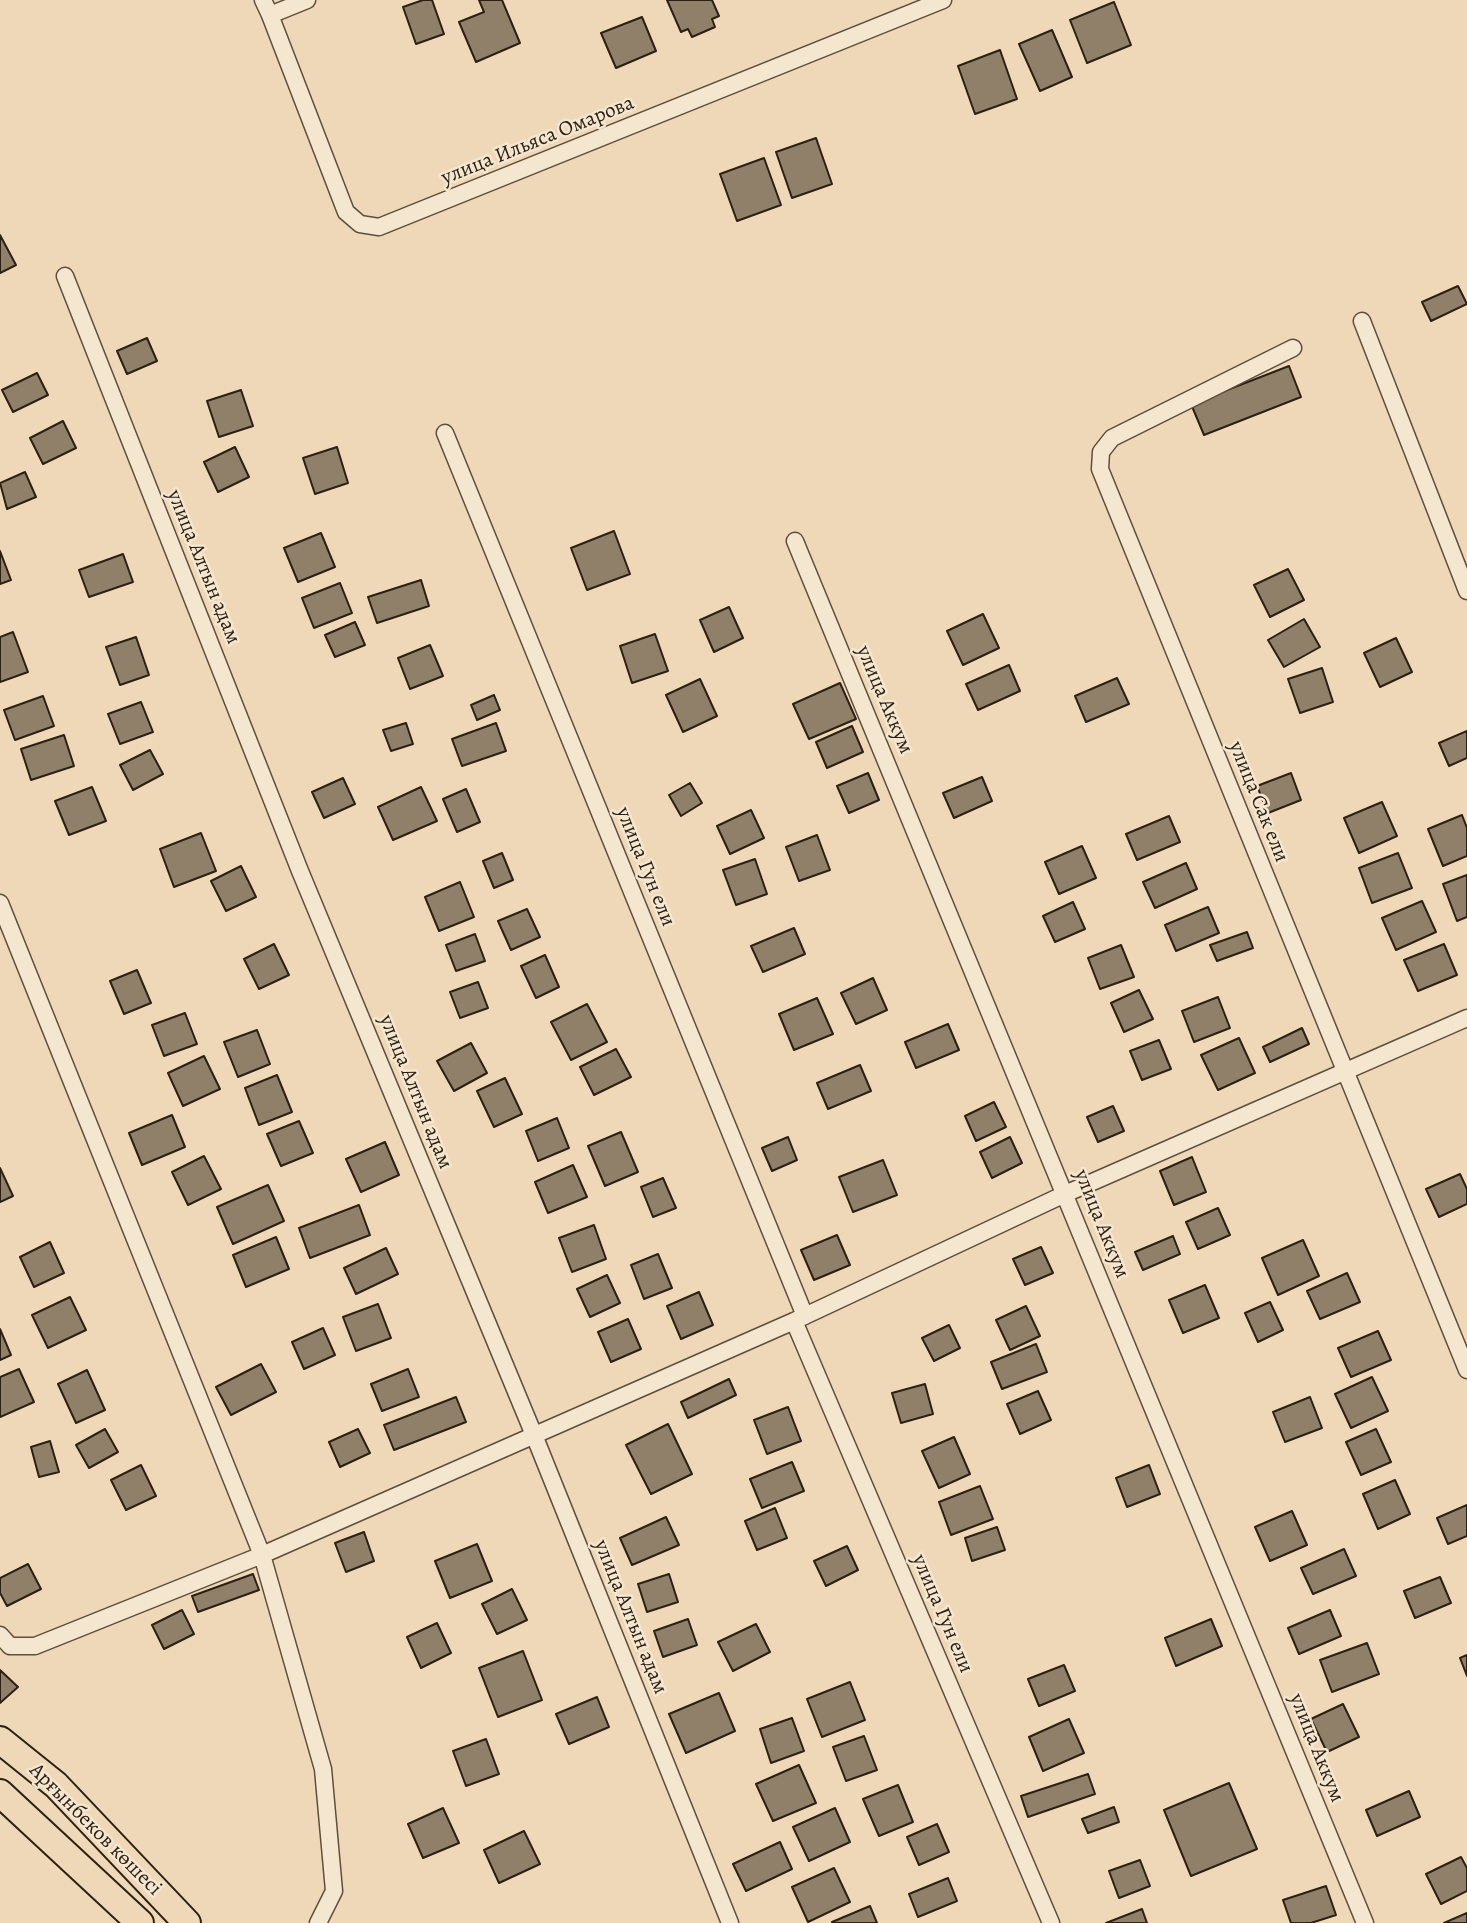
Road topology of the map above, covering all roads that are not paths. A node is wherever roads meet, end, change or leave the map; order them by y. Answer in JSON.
{"nodes":[{"id":1,"x":307,"y":0,"type":"edge"},
{"id":2,"x":943,"y":0,"type":"edge"},
{"id":3,"x":266,"y":7,"type":"edge"},
{"id":4,"x":65,"y":276,"type":"dead end"},
{"id":5,"x":1362,"y":321,"type":"dead end"},
{"id":6,"x":1293,"y":348,"type":"dead end"},
{"id":7,"x":445,"y":433,"type":"dead end"},
{"id":8,"x":795,"y":541,"type":"dead end"},
{"id":9,"x":1467,"y":591,"type":"edge"},
{"id":10,"x":0,"y":903,"type":"edge"},
{"id":11,"x":1467,"y":1018,"type":"edge"},
{"id":12,"x":1345,"y":1070,"type":"junction"},
{"id":13,"x":1065,"y":1194,"type":"junction"},
{"id":14,"x":800,"y":1319,"type":"junction"},
{"id":15,"x":1467,"y":1370,"type":"edge"},
{"id":16,"x":534,"y":1435,"type":"junction"},
{"id":17,"x":262,"y":1555,"type":"junction"},
{"id":18,"x":0,"y":1636,"type":"edge"},
{"id":19,"x":0,"y":1741,"type":"edge"},
{"id":20,"x":0,"y":1793,"type":"edge"},
{"id":21,"x":139,"y":1923,"type":"edge"},
{"id":22,"x":187,"y":1923,"type":"edge"},
{"id":23,"x":318,"y":1923,"type":"edge"},
{"id":24,"x":730,"y":1923,"type":"edge"},
{"id":25,"x":1051,"y":1923,"type":"edge"},
{"id":26,"x":1365,"y":1923,"type":"edge"}],
"edges":[{"from":1,"to":3,"type":"street"},
{"from":2,"to":3,"type":"street","name":"улица Ильяса Омарова"},
{"from":4,"to":16,"type":"street","name":"улица Алтын адам"},
{"from":5,"to":9,"type":"street"},
{"from":6,"to":12,"type":"street","name":"улица Сак ели"},
{"from":7,"to":14,"type":"street","name":"улица Гун ели"},
{"from":8,"to":13,"type":"street","name":"улица Аккум"},
{"from":10,"to":17,"type":"street"},
{"from":11,"to":12,"type":"street"},
{"from":12,"to":13,"type":"street"},
{"from":12,"to":15,"type":"street","name":"улица Сак ели"},
{"from":13,"to":14,"type":"street"},
{"from":13,"to":26,"type":"street","name":"улица Аккум"},
{"from":14,"to":16,"type":"street"},
{"from":14,"to":25,"type":"street","name":"улица Гун ели"},
{"from":16,"to":17,"type":"street"},
{"from":16,"to":24,"type":"street","name":"улица Алтын адам"},
{"from":17,"to":18,"type":"street"},
{"from":17,"to":23,"type":"street"},
{"from":19,"to":22,"type":"main road","name":"Арғынбеков көшесі"},
{"from":20,"to":21,"type":"main road","name":"Арғынбеков көшесі"}]}
